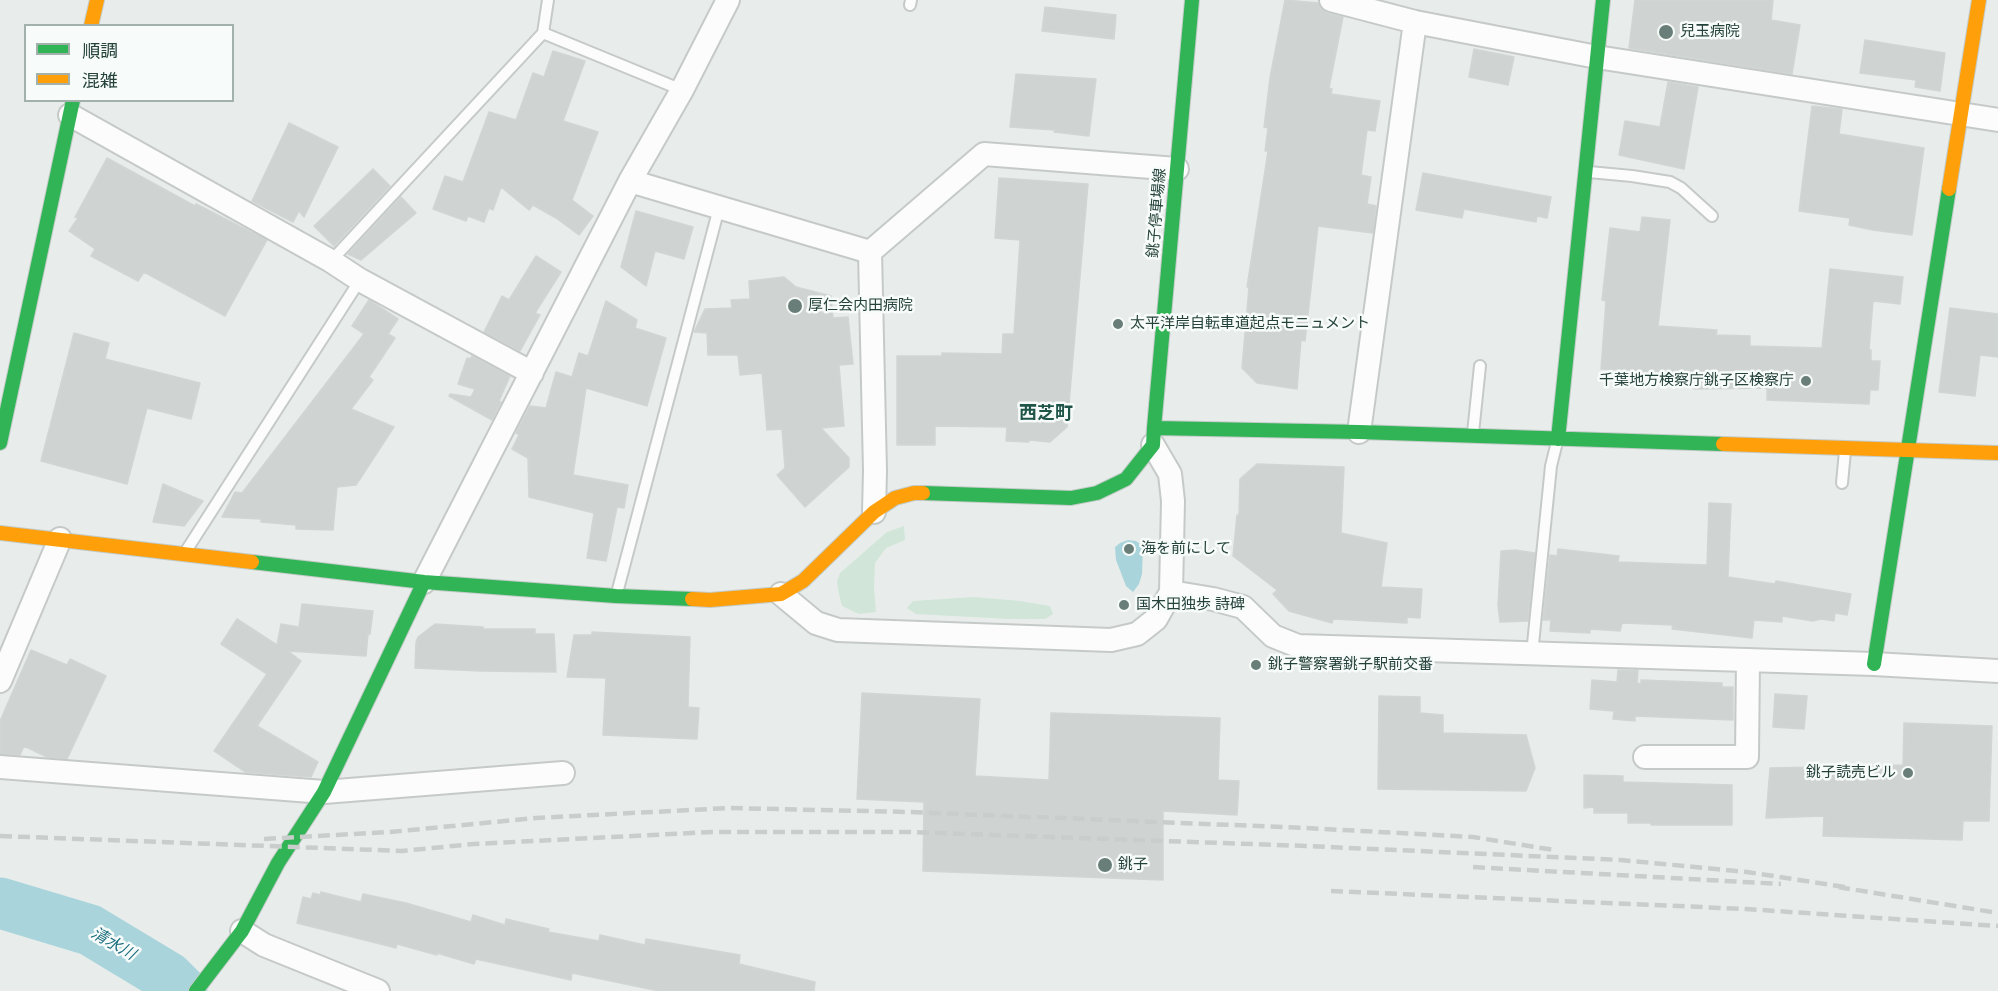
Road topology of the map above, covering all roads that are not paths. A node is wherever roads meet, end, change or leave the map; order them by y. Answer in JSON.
{"nodes":[{"id":1,"x":97,"y":0,"type":"edge"},
{"id":2,"x":548,"y":0,"type":"edge"},
{"id":3,"x":728,"y":0,"type":"edge"},
{"id":4,"x":1192,"y":0,"type":"edge"},
{"id":5,"x":1331,"y":0,"type":"edge"},
{"id":6,"x":1603,"y":0,"type":"edge"},
{"id":7,"x":1979,"y":0,"type":"edge"},
{"id":8,"x":1415,"y":22,"type":"junction"},
{"id":9,"x":91,"y":24,"type":"edge"},
{"id":10,"x":543,"y":33,"type":"junction"},
{"id":11,"x":1597,"y":57,"type":"junction"},
{"id":12,"x":682,"y":90,"type":"junction"},
{"id":13,"x":71,"y":108,"type":"edge"},
{"id":14,"x":1961,"y":114,"type":"junction"},
{"id":15,"x":1998,"y":120,"type":"edge"},
{"id":16,"x":1177,"y":169,"type":"junction"},
{"id":17,"x":1585,"y":171,"type":"junction"},
{"id":18,"x":630,"y":182,"type":"junction"},
{"id":19,"x":719,"y":208,"type":"junction"},
{"id":20,"x":1713,"y":216,"type":"dead end"},
{"id":21,"x":870,"y":252,"type":"junction"},
{"id":22,"x":331,"y":261,"type":"junction"},
{"id":23,"x":360,"y":280,"type":"junction"},
{"id":24,"x":1480,"y":366,"type":"dead end"},
{"id":25,"x":532,"y":373,"type":"junction"},
{"id":26,"x":1359,"y":432,"type":"junction"},
{"id":27,"x":1473,"y":436,"type":"junction"},
{"id":28,"x":1154,"y":437,"type":"junction"},
{"id":29,"x":1558,"y":439,"type":"junction"},
{"id":30,"x":0,"y":443,"type":"edge"},
{"id":31,"x":1845,"y":447,"type":"junction"},
{"id":32,"x":1908,"y":450,"type":"junction"},
{"id":33,"x":1998,"y":453,"type":"edge"},
{"id":34,"x":1842,"y":483,"type":"dead end"},
{"id":35,"x":874,"y":512,"type":"junction"},
{"id":36,"x":0,"y":533,"type":"edge"},
{"id":37,"x":60,"y":539,"type":"junction"},
{"id":38,"x":184,"y":554,"type":"junction"},
{"id":39,"x":424,"y":582,"type":"junction"},
{"id":40,"x":1171,"y":592,"type":"junction"},
{"id":41,"x":781,"y":594,"type":"junction"},
{"id":42,"x":616,"y":596,"type":"junction"},
{"id":43,"x":1532,"y":654,"type":"junction"},
{"id":44,"x":1748,"y":660,"type":"junction"},
{"id":45,"x":1874,"y":664,"type":"junction"},
{"id":46,"x":1998,"y":671,"type":"edge"},
{"id":47,"x":0,"y":681,"type":"edge"},
{"id":48,"x":1645,"y":757,"type":"dead end"},
{"id":49,"x":0,"y":767,"type":"edge"},
{"id":50,"x":563,"y":773,"type":"dead end"},
{"id":51,"x":324,"y":792,"type":"junction"},
{"id":52,"x":242,"y":931,"type":"junction"},
{"id":53,"x":197,"y":989,"type":"edge"},
{"id":54,"x":378,"y":991,"type":"edge"}],
"edges":[{"from":1,"to":9,"type":"street"},
{"from":2,"to":10,"type":"lane"},
{"from":3,"to":12,"type":"street"},
{"from":4,"to":16,"type":"street","name":"銚子停車場線"},
{"from":5,"to":8,"type":"street"},
{"from":6,"to":11,"type":"street"},
{"from":7,"to":14,"type":"street"},
{"from":8,"to":11,"type":"street"},
{"from":8,"to":26,"type":"street"},
{"from":10,"to":12,"type":"lane"},
{"from":10,"to":22,"type":"lane"},
{"from":11,"to":14,"type":"street"},
{"from":11,"to":17,"type":"street"},
{"from":12,"to":18,"type":"street"},
{"from":13,"to":22,"type":"street"},
{"from":13,"to":30,"type":"street"},
{"from":14,"to":15,"type":"street"},
{"from":14,"to":32,"type":"street"},
{"from":16,"to":21,"type":"street"},
{"from":16,"to":28,"type":"street","name":"銚子停車場線"},
{"from":17,"to":20,"type":"lane"},
{"from":17,"to":29,"type":"street"},
{"from":18,"to":19,"type":"street"},
{"from":18,"to":25,"type":"street"},
{"from":19,"to":21,"type":"street"},
{"from":19,"to":42,"type":"lane"},
{"from":21,"to":35,"type":"street"},
{"from":22,"to":23,"type":"street"},
{"from":23,"to":25,"type":"street"},
{"from":23,"to":38,"type":"lane"},
{"from":24,"to":27,"type":"lane"},
{"from":25,"to":39,"type":"street"},
{"from":26,"to":27,"type":"street"},
{"from":26,"to":28,"type":"street"},
{"from":27,"to":29,"type":"street"},
{"from":28,"to":35,"type":"street"},
{"from":28,"to":40,"type":"street"},
{"from":29,"to":31,"type":"street"},
{"from":29,"to":43,"type":"lane"},
{"from":31,"to":32,"type":"street"},
{"from":31,"to":34,"type":"lane"},
{"from":32,"to":33,"type":"street"},
{"from":32,"to":45,"type":"street"},
{"from":35,"to":41,"type":"street"},
{"from":36,"to":37,"type":"street"},
{"from":37,"to":38,"type":"street"},
{"from":37,"to":47,"type":"street"},
{"from":38,"to":39,"type":"street"},
{"from":39,"to":42,"type":"street"},
{"from":39,"to":51,"type":"street"},
{"from":40,"to":41,"type":"street"},
{"from":40,"to":43,"type":"street"},
{"from":41,"to":42,"type":"street"},
{"from":43,"to":44,"type":"street"},
{"from":44,"to":45,"type":"street"},
{"from":44,"to":48,"type":"street"},
{"from":45,"to":46,"type":"street"},
{"from":49,"to":51,"type":"street"},
{"from":50,"to":51,"type":"street"},
{"from":51,"to":52,"type":"street"},
{"from":52,"to":53,"type":"street"},
{"from":52,"to":54,"type":"street"}]}
